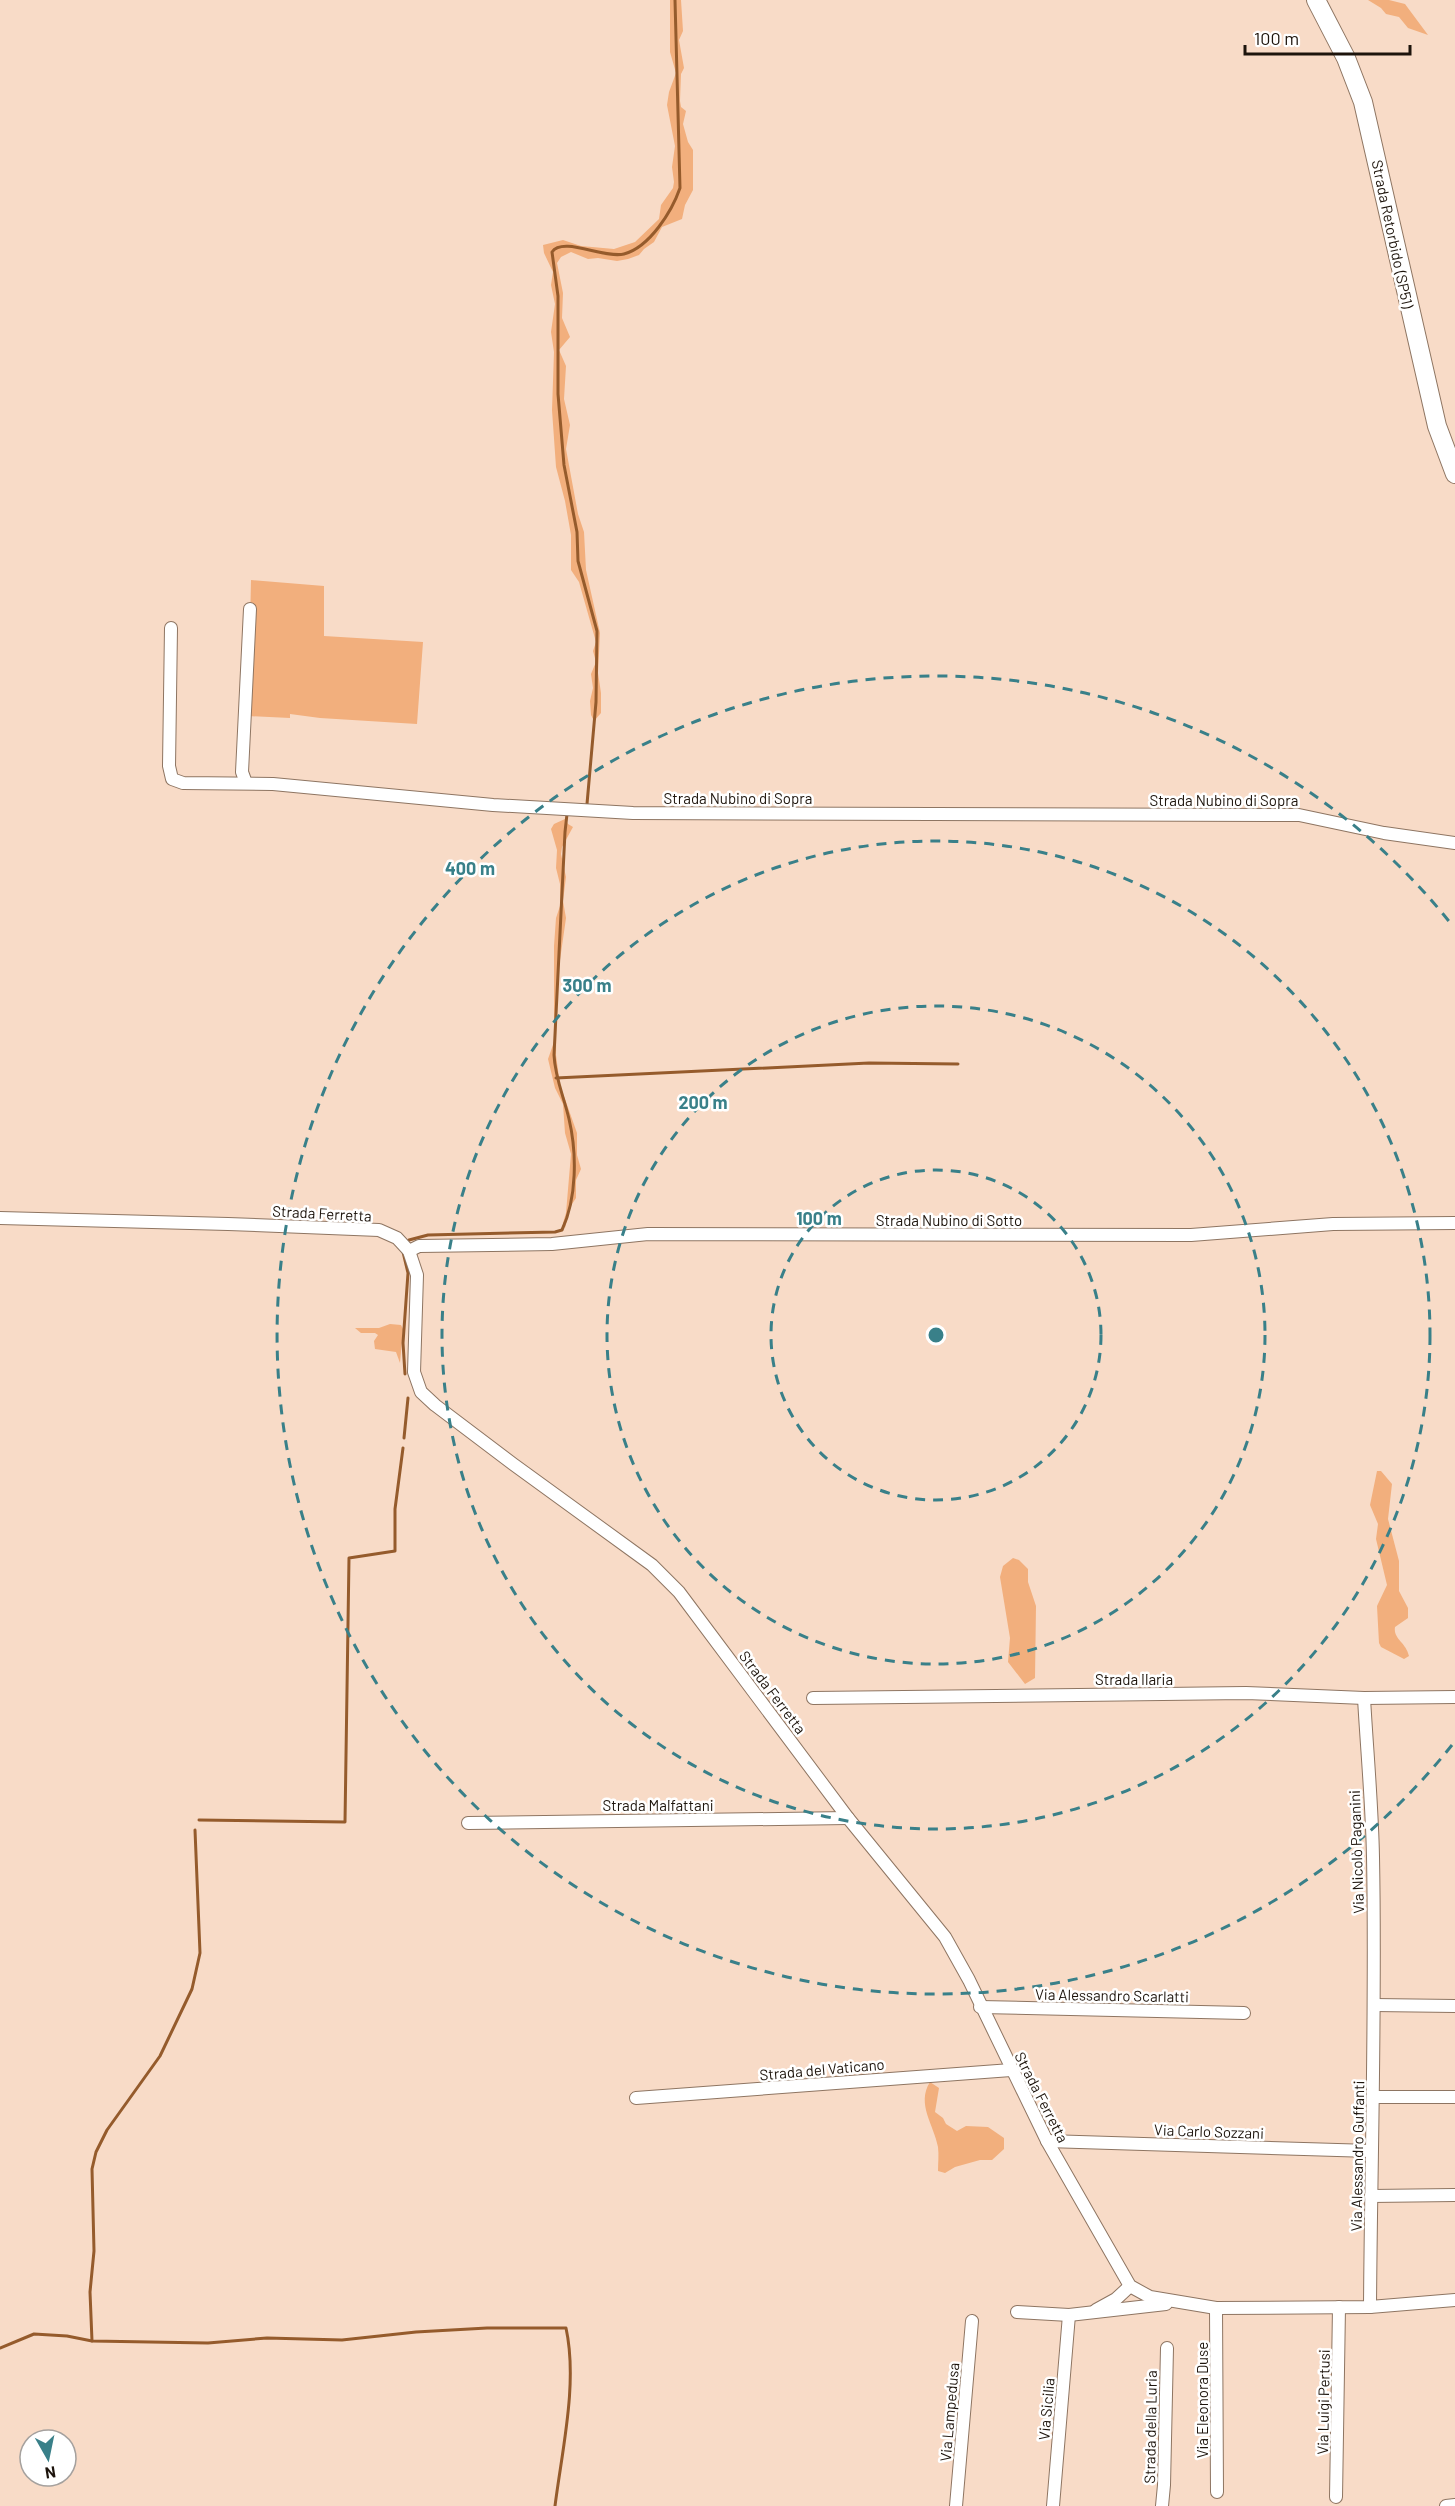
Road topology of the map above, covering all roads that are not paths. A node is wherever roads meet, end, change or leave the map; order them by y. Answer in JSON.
{"nodes":[{"id":1,"x":1316,"y":0,"type":"edge"},
{"id":2,"x":1455,"y":474,"type":"edge"},
{"id":3,"x":250,"y":609,"type":"dead end"},
{"id":4,"x":171,"y":628,"type":"dead end"},
{"id":5,"x":246,"y":783,"type":"junction"},
{"id":6,"x":1455,"y":843,"type":"edge"},
{"id":7,"x":0,"y":1218,"type":"edge"},
{"id":8,"x":1455,"y":1223,"type":"edge"},
{"id":9,"x":409,"y":1251,"type":"junction"},
{"id":10,"x":1455,"y":1697,"type":"edge"},
{"id":11,"x":813,"y":1698,"type":"dead end"},
{"id":12,"x":1364,"y":1698,"type":"junction"},
{"id":13,"x":848,"y":1818,"type":"junction"},
{"id":14,"x":468,"y":1822,"type":"dead end"},
{"id":15,"x":1374,"y":2005,"type":"junction"},
{"id":16,"x":1455,"y":2006,"type":"edge"},
{"id":17,"x":980,"y":2007,"type":"junction"},
{"id":18,"x":1244,"y":2013,"type":"dead end"},
{"id":19,"x":1011,"y":2070,"type":"junction"},
{"id":20,"x":1374,"y":2097,"type":"junction"},
{"id":21,"x":1455,"y":2097,"type":"edge"},
{"id":22,"x":636,"y":2098,"type":"dead end"},
{"id":23,"x":1047,"y":2141,"type":"junction"},
{"id":24,"x":1371,"y":2151,"type":"junction"},
{"id":25,"x":1455,"y":2195,"type":"edge"},
{"id":26,"x":1371,"y":2196,"type":"junction"},
{"id":27,"x":1130,"y":2286,"type":"junction"},
{"id":28,"x":1455,"y":2300,"type":"edge"},
{"id":29,"x":1176,"y":2302,"type":"junction"},
{"id":30,"x":1339,"y":2307,"type":"junction"},
{"id":31,"x":1370,"y":2307,"type":"junction"},
{"id":32,"x":1216,"y":2308,"type":"junction"},
{"id":33,"x":1017,"y":2312,"type":"dead end"},
{"id":34,"x":1092,"y":2312,"type":"junction"},
{"id":35,"x":1069,"y":2315,"type":"junction"},
{"id":36,"x":972,"y":2321,"type":"dead end"},
{"id":37,"x":1167,"y":2348,"type":"dead end"},
{"id":38,"x":1217,"y":2492,"type":"dead end"},
{"id":39,"x":1336,"y":2497,"type":"dead end"},
{"id":40,"x":1455,"y":2505,"type":"edge"},
{"id":41,"x":956,"y":2506,"type":"edge"},
{"id":42,"x":1053,"y":2506,"type":"edge"},
{"id":43,"x":1162,"y":2506,"type":"edge"},
{"id":44,"x":1446,"y":2506,"type":"edge"}],
"edges":[{"from":1,"to":2,"type":"street","name":"Strada Retorbido (SP51)"},
{"from":3,"to":5,"type":"street"},
{"from":4,"to":5,"type":"street","name":"Strada Nubino di Sopra"},
{"from":5,"to":6,"type":"street","name":"Strada Nubino di Sopra"},
{"from":7,"to":9,"type":"street","name":"Strada Ferretta"},
{"from":8,"to":9,"type":"street","name":"Strada Nubino di Sotto"},
{"from":9,"to":13,"type":"street","name":"Strada Ferretta"},
{"from":10,"to":12,"type":"street","name":"Strada Ilaria"},
{"from":11,"to":12,"type":"street","name":"Strada Ilaria"},
{"from":12,"to":15,"type":"street","name":"Via Nicolò Paganini"},
{"from":13,"to":14,"type":"street","name":"Strada Malfattani"},
{"from":13,"to":17,"type":"street","name":"Strada Ferretta"},
{"from":15,"to":16,"type":"street"},
{"from":15,"to":20,"type":"street","name":"Via Alessandro Guffanti"},
{"from":17,"to":18,"type":"street","name":"Via Alessandro Scarlatti"},
{"from":17,"to":19,"type":"street","name":"Strada Ferretta"},
{"from":19,"to":22,"type":"street","name":"Strada del Vaticano"},
{"from":19,"to":23,"type":"street","name":"Strada Ferretta"},
{"from":20,"to":21,"type":"street"},
{"from":20,"to":24,"type":"street","name":"Via Alessandro Guffanti"},
{"from":23,"to":24,"type":"street","name":"Via Carlo Sozzani"},
{"from":23,"to":27,"type":"street","name":"Strada Ferretta"},
{"from":24,"to":26,"type":"street","name":"Via Alessandro Guffanti"},
{"from":25,"to":26,"type":"street"},
{"from":26,"to":31,"type":"street","name":"Via Alessandro Guffanti"},
{"from":27,"to":29,"type":"street"},
{"from":27,"to":34,"type":"street"},
{"from":28,"to":31,"type":"street"},
{"from":29,"to":32,"type":"street"},
{"from":29,"to":34,"type":"street"},
{"from":30,"to":31,"type":"street"},
{"from":30,"to":32,"type":"street"},
{"from":30,"to":39,"type":"street","name":"Via Luigi Pertusi"},
{"from":32,"to":38,"type":"street","name":"Via Eleonora Duse"},
{"from":33,"to":35,"type":"street"},
{"from":34,"to":35,"type":"street"},
{"from":35,"to":42,"type":"street","name":"Via Sicilia"},
{"from":36,"to":41,"type":"street","name":"Via Lampedusa"},
{"from":37,"to":43,"type":"street","name":"Strada della Luria"},
{"from":40,"to":44,"type":"street"}]}
